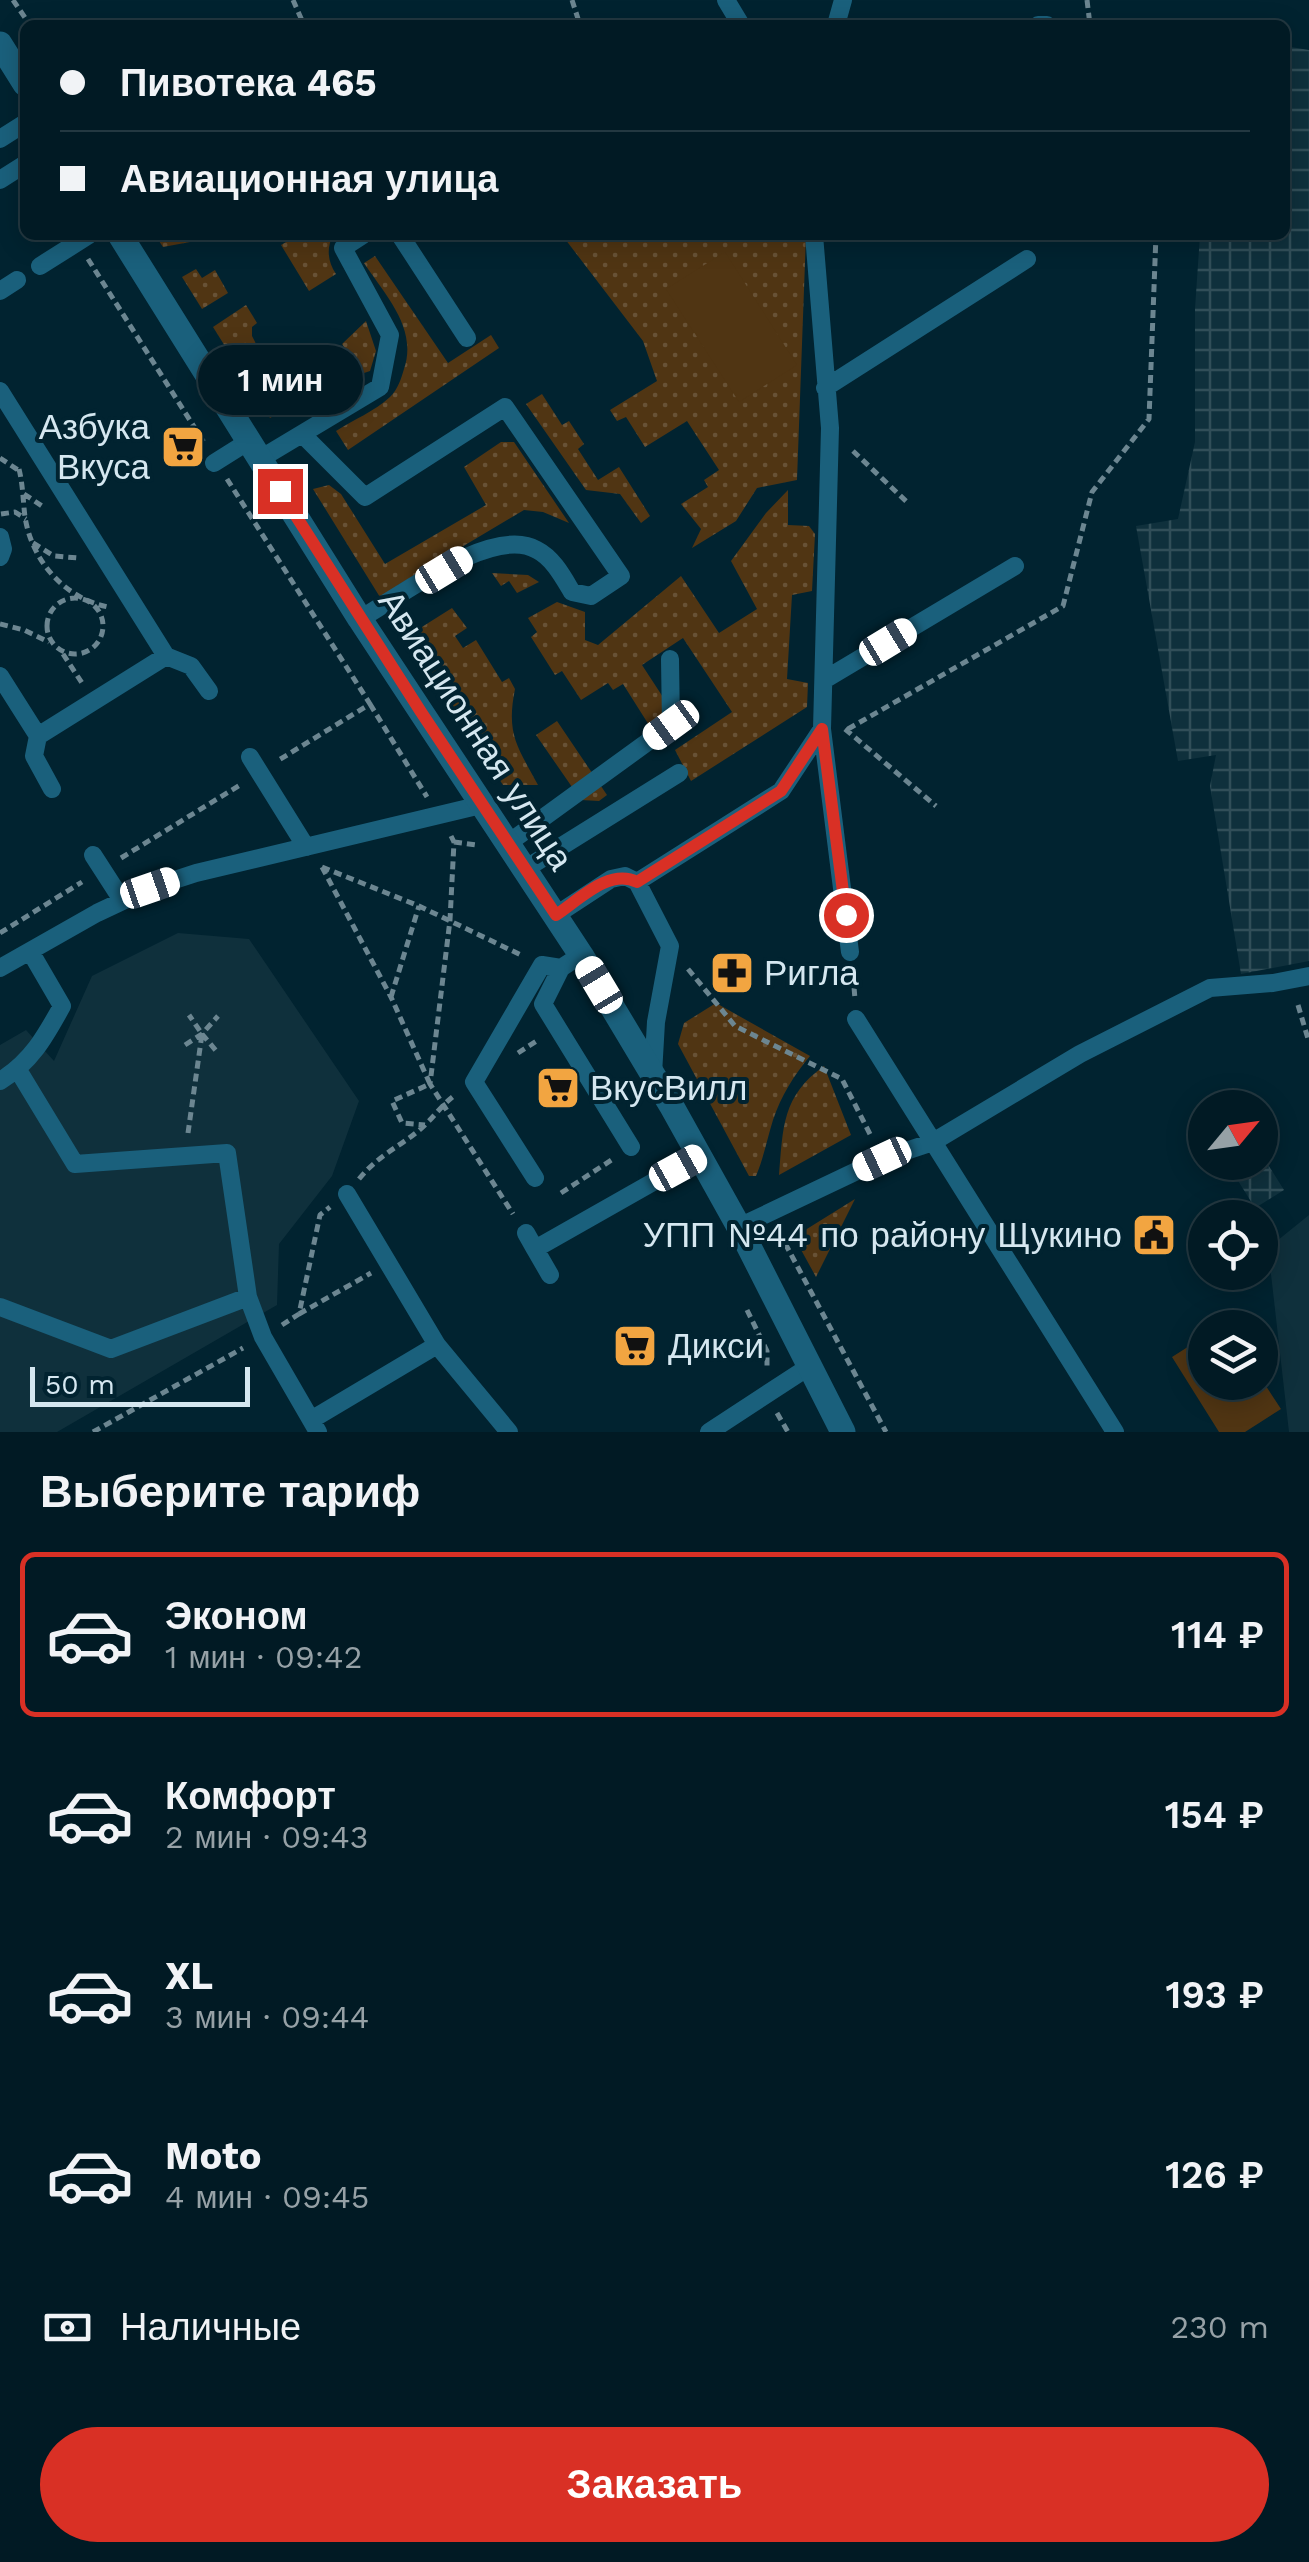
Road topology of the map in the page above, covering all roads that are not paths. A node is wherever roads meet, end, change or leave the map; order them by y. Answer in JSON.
{"nodes":[{"id":1,"x":0,"y":44,"type":"edge"},
{"id":2,"x":20,"y":76,"type":"edge"},
{"id":3,"x":81,"y":240,"type":"edge"},
{"id":4,"x":123,"y":240,"type":"edge"},
{"id":5,"x":355,"y":240,"type":"edge"},
{"id":6,"x":403,"y":240,"type":"edge"},
{"id":7,"x":814,"y":240,"type":"edge"},
{"id":8,"x":1026,"y":259,"type":"dead end"},
{"id":9,"x":40,"y":266,"type":"dead end"},
{"id":10,"x":17,"y":280,"type":"dead end"},
{"id":11,"x":0,"y":291,"type":"edge"},
{"id":12,"x":467,"y":338,"type":"dead end"},
{"id":13,"x":825,"y":388,"type":"junction"},
{"id":14,"x":0,"y":391,"type":"edge"},
{"id":15,"x":303,"y":435,"type":"junction"},
{"id":16,"x":254,"y":450,"type":"junction"},
{"id":17,"x":215,"y":462,"type":"road end"},
{"id":18,"x":0,"y":537,"type":"edge"},
{"id":19,"x":0,"y":556,"type":"edge"},
{"id":20,"x":1015,"y":566,"type":"dead end"},
{"id":21,"x":360,"y":619,"type":"junction"},
{"id":22,"x":166,"y":656,"type":"junction"},
{"id":23,"x":670,"y":659,"type":"dead end"},
{"id":24,"x":0,"y":676,"type":"edge"},
{"id":25,"x":824,"y":680,"type":"junction"},
{"id":26,"x":209,"y":691,"type":"dead end"},
{"id":27,"x":822,"y":729,"type":"junction"},
{"id":28,"x":38,"y":736,"type":"junction"},
{"id":29,"x":255,"y":764,"type":"road end"},
{"id":30,"x":679,"y":773,"type":"dead end"},
{"id":31,"x":52,"y":789,"type":"dead end"},
{"id":32,"x":482,"y":805,"type":"junction"},
{"id":33,"x":507,"y":844,"type":"junction"},
{"id":34,"x":306,"y":846,"type":"junction"},
{"id":35,"x":98,"y":862,"type":"road end"},
{"id":36,"x":525,"y":869,"type":"junction"},
{"id":37,"x":637,"y":882,"type":"junction"},
{"id":38,"x":122,"y":900,"type":"junction"},
{"id":39,"x":556,"y":915,"type":"junction"},
{"id":40,"x":30,"y":951,"type":"junction"},
{"id":41,"x":850,"y":952,"type":"road end"},
{"id":42,"x":561,"y":963,"type":"junction"},
{"id":43,"x":0,"y":968,"type":"edge"},
{"id":44,"x":1309,"y":976,"type":"edge"},
{"id":45,"x":856,"y":1019,"type":"road end"},
{"id":46,"x":18,"y":1070,"type":"junction"},
{"id":47,"x":653,"y":1074,"type":"junction"},
{"id":48,"x":0,"y":1080,"type":"edge"},
{"id":49,"x":628,"y":1142,"type":"road end"},
{"id":50,"x":933,"y":1142,"type":"junction"},
{"id":51,"x":699,"y":1156,"type":"junction"},
{"id":52,"x":535,"y":1178,"type":"dead end"},
{"id":53,"x":347,"y":1194,"type":"dead end"},
{"id":54,"x":739,"y":1228,"type":"junction"},
{"id":55,"x":550,"y":1275,"type":"dead end"},
{"id":56,"x":248,"y":1297,"type":"junction"},
{"id":57,"x":0,"y":1308,"type":"edge"},
{"id":58,"x":437,"y":1345,"type":"junction"},
{"id":59,"x":810,"y":1366,"type":"junction"},
{"id":60,"x":315,"y":1426,"type":"edge"},
{"id":61,"x":509,"y":1432,"type":"edge"},
{"id":62,"x":709,"y":1432,"type":"edge"},
{"id":63,"x":842,"y":1432,"type":"edge"},
{"id":64,"x":1115,"y":1432,"type":"edge"}],
"edges":[{"from":1,"to":2,"type":"street"},
{"from":3,"to":9,"type":"lane"},
{"from":4,"to":16,"type":"street","name":"Авиационная улица"},
{"from":5,"to":15,"type":"lane"},
{"from":6,"to":12,"type":"lane"},
{"from":7,"to":13,"type":"lane"},
{"from":8,"to":13,"type":"lane"},
{"from":10,"to":11,"type":"lane"},
{"from":13,"to":25,"type":"lane"},
{"from":14,"to":22,"type":"lane"},
{"from":15,"to":16,"type":"lane"},
{"from":15,"to":21,"type":"lane"},
{"from":16,"to":17,"type":"lane"},
{"from":16,"to":21,"type":"street","name":"Авиационная улица"},
{"from":18,"to":19,"type":"lane"},
{"from":20,"to":25,"type":"lane"},
{"from":21,"to":32,"type":"street","name":"Авиационная улица"},
{"from":22,"to":26,"type":"lane"},
{"from":22,"to":28,"type":"lane"},
{"from":23,"to":33,"type":"lane"},
{"from":24,"to":28,"type":"lane"},
{"from":25,"to":27,"type":"lane"},
{"from":27,"to":37,"type":"lane"},
{"from":27,"to":41,"type":"lane"},
{"from":28,"to":31,"type":"lane"},
{"from":29,"to":34,"type":"lane"},
{"from":30,"to":36,"type":"lane"},
{"from":32,"to":33,"type":"street","name":"Авиационная улица"},
{"from":32,"to":34,"type":"lane"},
{"from":33,"to":36,"type":"street","name":"Авиационная улица"},
{"from":34,"to":38,"type":"lane"},
{"from":35,"to":38,"type":"lane"},
{"from":36,"to":39,"type":"street","name":"Авиационная улица"},
{"from":37,"to":39,"type":"lane"},
{"from":37,"to":47,"type":"lane"},
{"from":38,"to":40,"type":"lane"},
{"from":39,"to":42,"type":"street","name":"Авиационная улица"},
{"from":40,"to":43,"type":"lane"},
{"from":40,"to":46,"type":"lane"},
{"from":42,"to":47,"type":"street","name":"Авиационная улица"},
{"from":42,"to":49,"type":"lane"},
{"from":42,"to":52,"type":"lane"},
{"from":44,"to":50,"type":"lane"},
{"from":45,"to":50,"type":"lane"},
{"from":46,"to":48,"type":"lane"},
{"from":46,"to":56,"type":"lane"},
{"from":47,"to":51,"type":"street","name":"Авиационная улица"},
{"from":50,"to":54,"type":"lane"},
{"from":50,"to":64,"type":"lane"},
{"from":51,"to":54,"type":"street","name":"Авиационная улица"},
{"from":51,"to":55,"type":"lane"},
{"from":53,"to":58,"type":"lane"},
{"from":54,"to":59,"type":"street","name":"Авиационная улица"},
{"from":56,"to":57,"type":"lane"},
{"from":56,"to":60,"type":"lane"},
{"from":58,"to":60,"type":"lane"},
{"from":58,"to":61,"type":"lane"},
{"from":59,"to":62,"type":"lane"},
{"from":59,"to":63,"type":"street","name":"Авиационная улица"}]}
